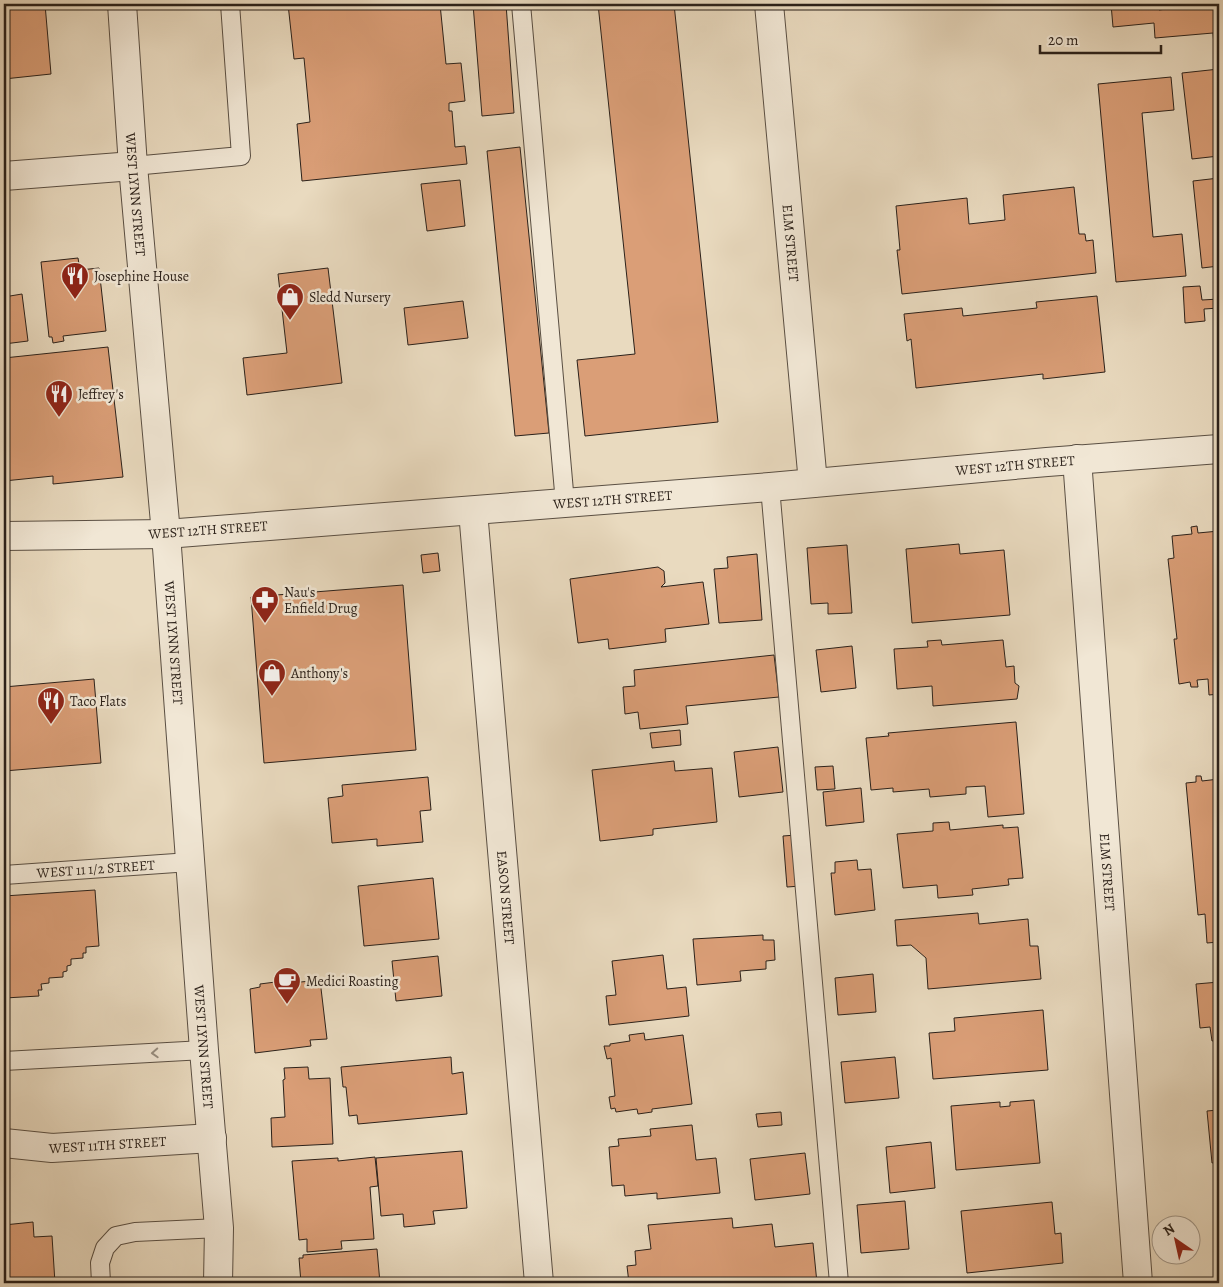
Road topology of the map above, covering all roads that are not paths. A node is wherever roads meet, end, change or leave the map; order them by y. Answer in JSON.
{"nodes":[{"id":1,"x":122,"y":4,"type":"edge"},
{"id":2,"x":230,"y":4,"type":"edge"},
{"id":3,"x":521,"y":4,"type":"edge"},
{"id":4,"x":769,"y":4,"type":"edge"},
{"id":5,"x":133,"y":166,"type":"junction"},
{"id":6,"x":4,"y":176,"type":"edge"},
{"id":7,"x":1219,"y":449,"type":"edge"},
{"id":8,"x":1078,"y":460,"type":"junction"},
{"id":9,"x":813,"y":484,"type":"junction"},
{"id":10,"x":770,"y":487,"type":"junction"},
{"id":11,"x":564,"y":503,"type":"junction"},
{"id":12,"x":473,"y":511,"type":"junction"},
{"id":13,"x":166,"y":534,"type":"junction"},
{"id":14,"x":4,"y":536,"type":"edge"},
{"id":15,"x":190,"y":862,"type":"junction"},
{"id":16,"x":4,"y":875,"type":"edge"},
{"id":17,"x":204,"y":1050,"type":"junction"},
{"id":18,"x":4,"y":1061,"type":"edge"},
{"id":19,"x":212,"y":1138,"type":"junction"},
{"id":20,"x":4,"y":1143,"type":"edge"},
{"id":21,"x":219,"y":1228,"type":"junction"},
{"id":22,"x":100,"y":1283,"type":"edge"},
{"id":23,"x":218,"y":1283,"type":"edge"},
{"id":24,"x":539,"y":1283,"type":"edge"},
{"id":25,"x":839,"y":1283,"type":"edge"},
{"id":26,"x":1138,"y":1283,"type":"edge"}],
"edges":[{"from":1,"to":5,"type":"street","name":"WEST LYNN STREET"},
{"from":2,"to":5,"type":"lane"},
{"from":3,"to":11,"type":"lane"},
{"from":4,"to":9,"type":"street","name":"ELM STREET"},
{"from":5,"to":6,"type":"street"},
{"from":5,"to":13,"type":"street","name":"WEST LYNN STREET"},
{"from":7,"to":8,"type":"street","name":"WEST 12TH STREET"},
{"from":8,"to":9,"type":"street","name":"WEST 12TH STREET"},
{"from":8,"to":26,"type":"street","name":"ELM STREET"},
{"from":9,"to":10,"type":"street","name":"WEST 12TH STREET"},
{"from":10,"to":11,"type":"street","name":"WEST 12TH STREET"},
{"from":10,"to":25,"type":"lane"},
{"from":11,"to":12,"type":"street","name":"WEST 12TH STREET"},
{"from":12,"to":13,"type":"street","name":"WEST 12TH STREET"},
{"from":12,"to":24,"type":"street","name":"EASON STREET"},
{"from":13,"to":14,"type":"street","name":"WEST 12TH STREET"},
{"from":13,"to":15,"type":"street","name":"WEST LYNN STREET"},
{"from":15,"to":16,"type":"lane","name":"WEST 11 1/2 STREET"},
{"from":15,"to":17,"type":"street","name":"WEST LYNN STREET"},
{"from":17,"to":18,"type":"lane","one_way":true},
{"from":17,"to":19,"type":"street","name":"WEST LYNN STREET"},
{"from":19,"to":20,"type":"street","name":"WEST 11TH STREET"},
{"from":19,"to":21,"type":"street","name":"WEST LYNN STREET"},
{"from":21,"to":22,"type":"lane"},
{"from":21,"to":23,"type":"street","name":"WEST LYNN STREET"}]}
